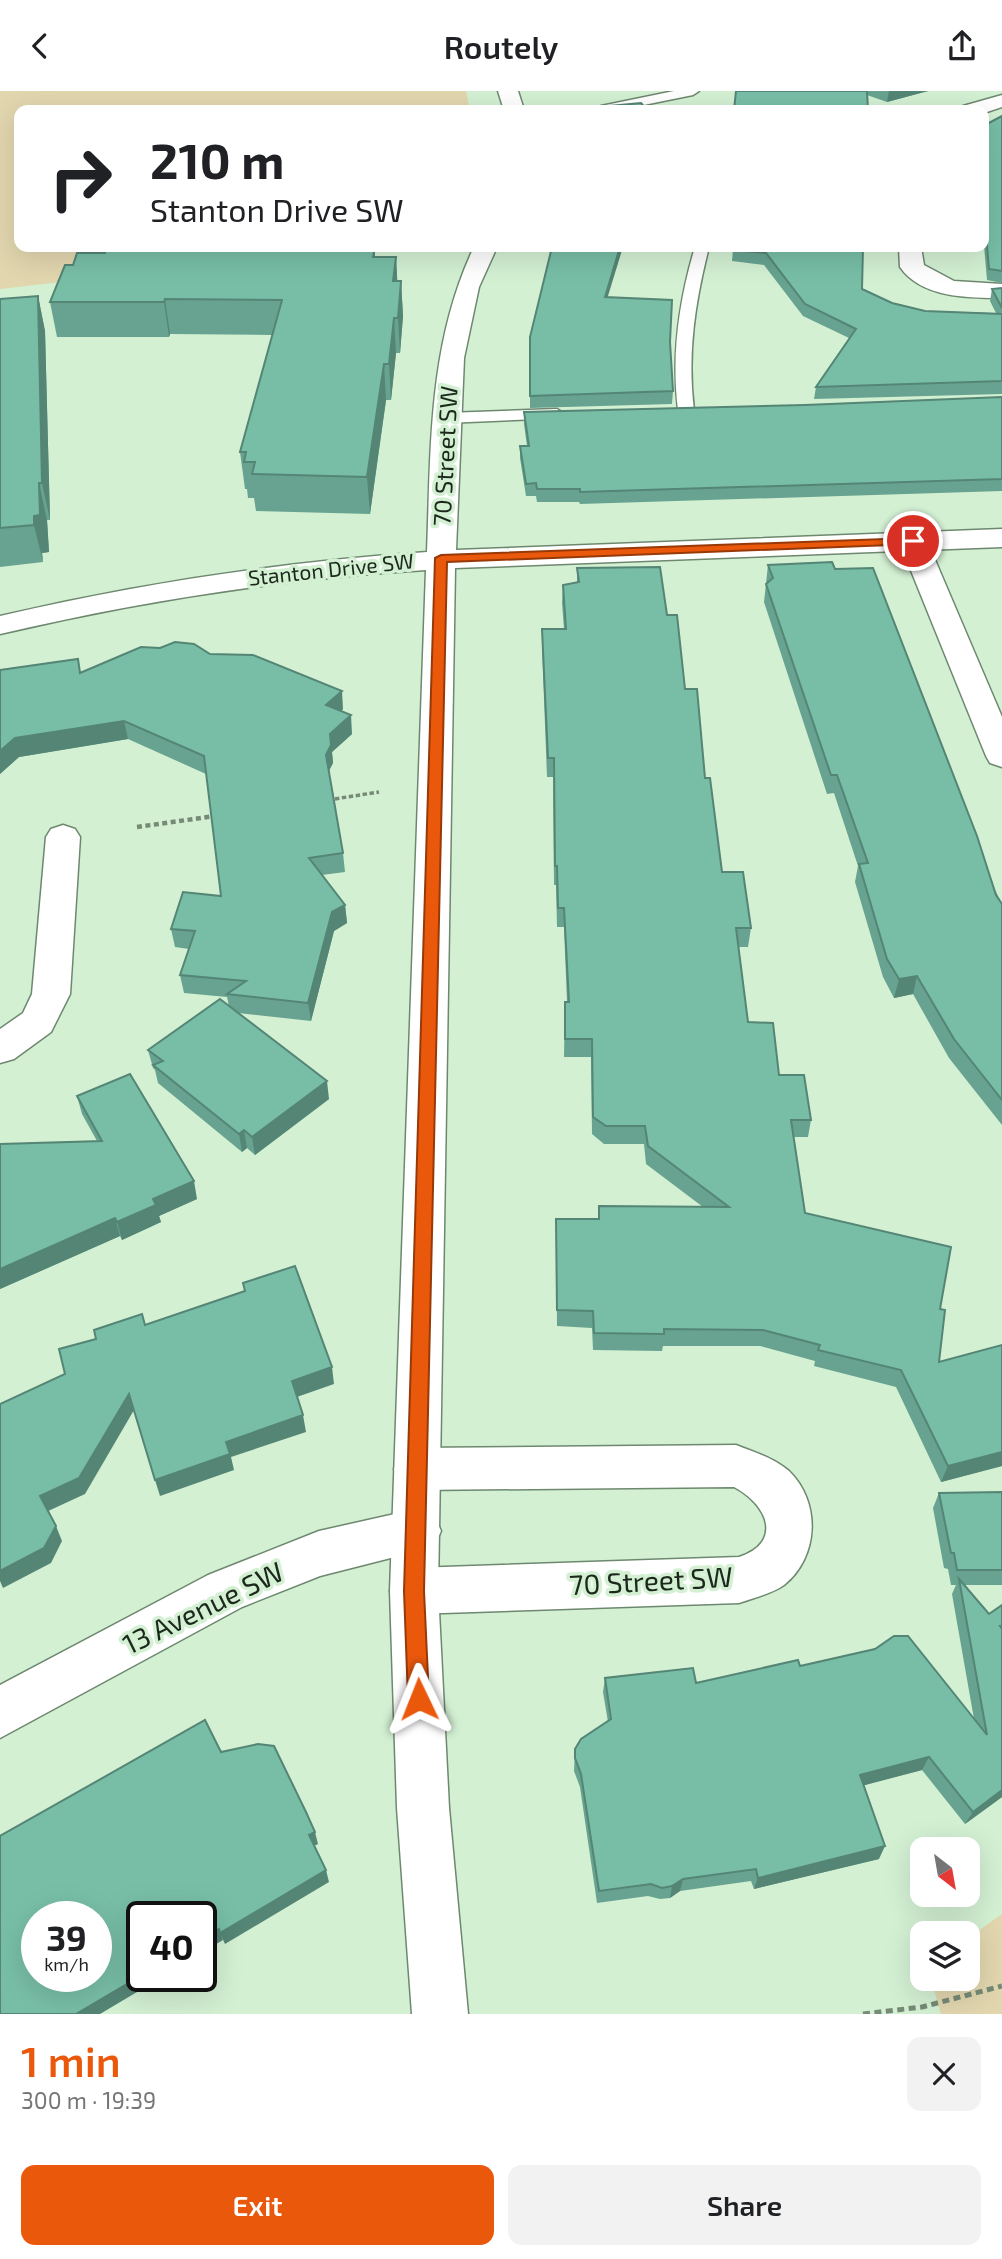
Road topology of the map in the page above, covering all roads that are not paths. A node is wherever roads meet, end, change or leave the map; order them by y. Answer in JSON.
{"nodes":[{"id":1,"x":687,"y":92,"type":"edge"},
{"id":2,"x":625,"y":105,"type":"edge"},
{"id":3,"x":483,"y":252,"type":"edge"},
{"id":4,"x":701,"y":252,"type":"edge"},
{"id":5,"x":910,"y":252,"type":"edge"},
{"id":6,"x":1002,"y":291,"type":"edge"},
{"id":7,"x":686,"y":410,"type":"edge"},
{"id":8,"x":580,"y":414,"type":"edge"},
{"id":9,"x":446,"y":418,"type":"junction"},
{"id":10,"x":1002,"y":538,"type":"edge"},
{"id":11,"x":913,"y":541,"type":"junction"},
{"id":12,"x":441,"y":558,"type":"junction"},
{"id":13,"x":0,"y":625,"type":"edge"},
{"id":14,"x":1002,"y":756,"type":"edge"},
{"id":15,"x":63,"y":837,"type":"dead end"},
{"id":16,"x":0,"y":1049,"type":"edge"},
{"id":17,"x":417,"y":1468,"type":"junction"},
{"id":18,"x":417,"y":1531,"type":"junction"},
{"id":19,"x":414,"y":1591,"type":"junction"},
{"id":20,"x":0,"y":1713,"type":"edge"},
{"id":21,"x":440,"y":2014,"type":"edge"}],
"edges":[{"from":1,"to":2,"type":"lane"},
{"from":3,"to":9,"type":"street","name":"70 Street SW"},
{"from":4,"to":7,"type":"lane"},
{"from":5,"to":6,"type":"street"},
{"from":8,"to":9,"type":"lane"},
{"from":9,"to":12,"type":"street","name":"70 Street SW"},
{"from":10,"to":11,"type":"street","name":"Stanton Drive SW"},
{"from":11,"to":12,"type":"street","name":"Stanton Drive SW"},
{"from":11,"to":14,"type":"street"},
{"from":12,"to":13,"type":"street","name":"Stanton Drive SW"},
{"from":12,"to":17,"type":"street","name":"70 Street SW"},
{"from":15,"to":16,"type":"street"},
{"from":17,"to":18,"type":"street","name":"70 Street SW"},
{"from":17,"to":19,"type":"street","name":"70 Street SW"},
{"from":18,"to":19,"type":"street","name":"70 Street SW"},
{"from":18,"to":20,"type":"street","name":"13 Avenue SW"},
{"from":19,"to":21,"type":"street","name":"70 Street SW"}]}
